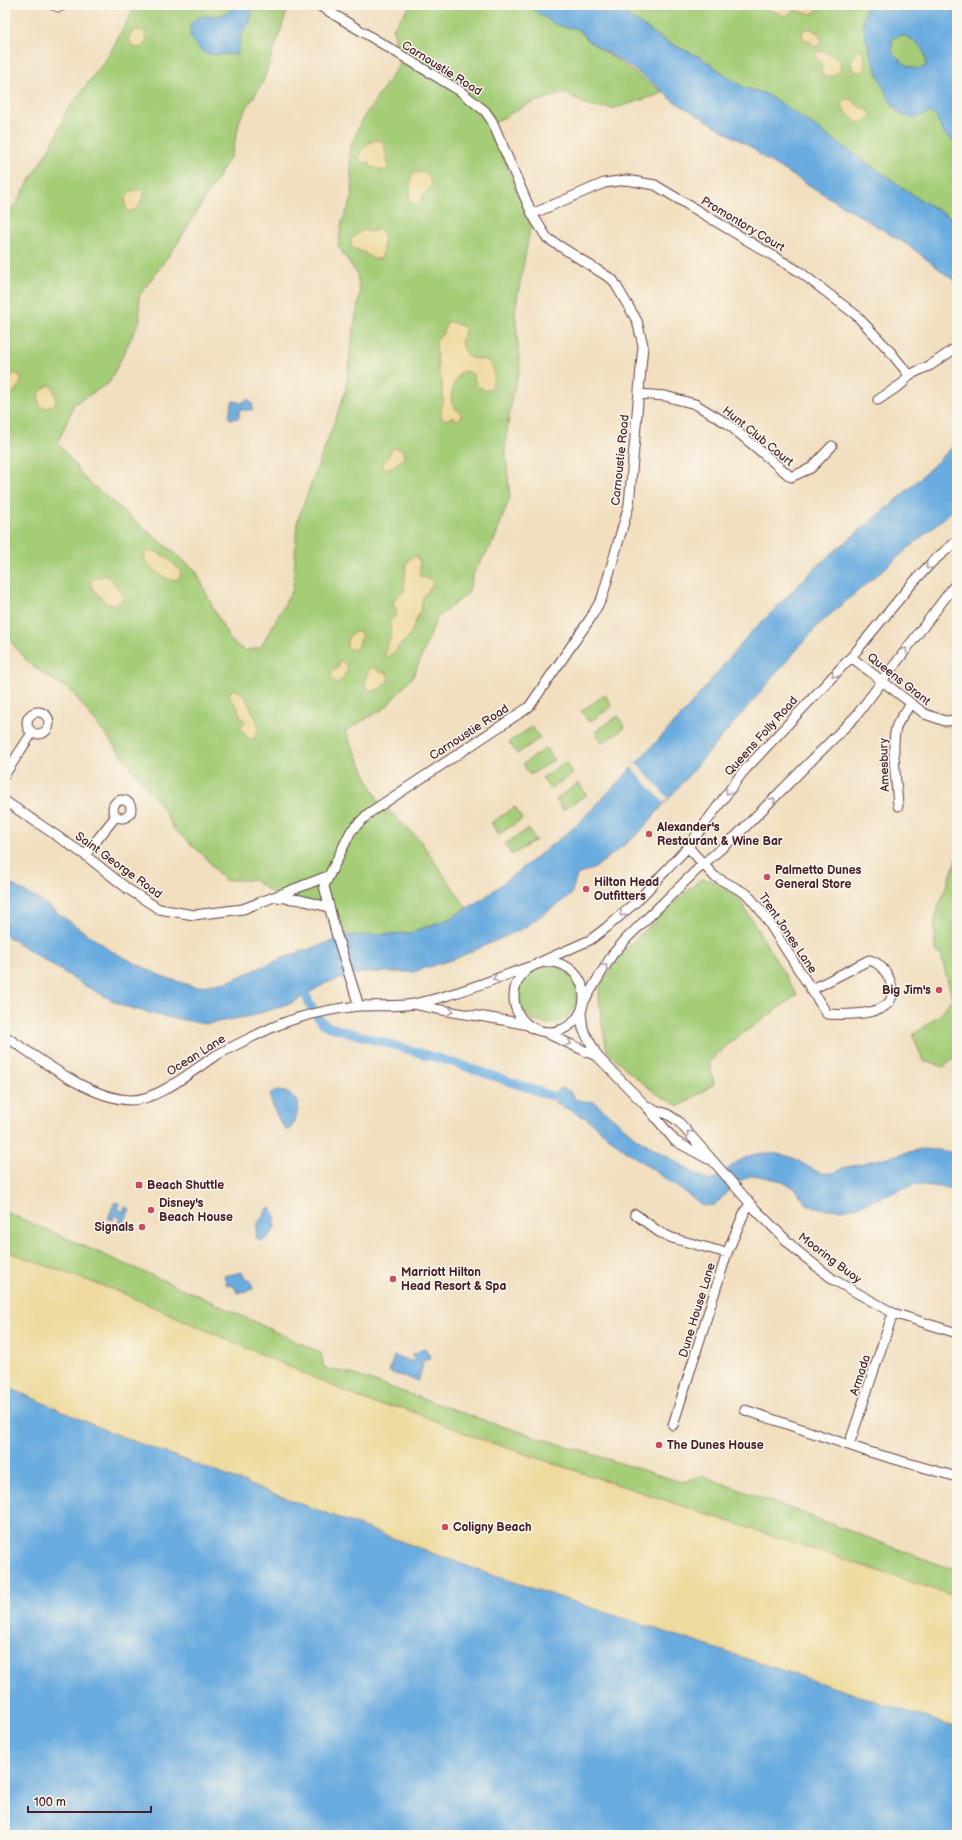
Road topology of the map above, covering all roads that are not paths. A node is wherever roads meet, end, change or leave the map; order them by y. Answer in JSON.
{"nodes":[{"id":1,"x":53,"y":5,"type":"edge"},
{"id":2,"x":64,"y":5,"type":"edge"},
{"id":3,"x":320,"y":6,"type":"dead end"},
{"id":4,"x":532,"y":214,"type":"junction"},
{"id":5,"x":957,"y":347,"type":"edge"},
{"id":6,"x":909,"y":375,"type":"junction"},
{"id":7,"x":639,"y":394,"type":"junction"},
{"id":8,"x":878,"y":400,"type":"dead end"},
{"id":9,"x":832,"y":446,"type":"dead end"},
{"id":10,"x":957,"y":541,"type":"edge"},
{"id":11,"x":957,"y":582,"type":"edge"},
{"id":12,"x":851,"y":656,"type":"junction"},
{"id":13,"x":882,"y":679,"type":"junction"},
{"id":14,"x":911,"y":704,"type":"junction"},
{"id":15,"x":957,"y":720,"type":"edge"},
{"id":16,"x":32,"y":732,"type":"dead end"},
{"id":17,"x":5,"y":774,"type":"edge"},
{"id":18,"x":5,"y":801,"type":"edge"},
{"id":19,"x":898,"y":806,"type":"dead end"},
{"id":20,"x":116,"y":816,"type":"dead end"},
{"id":21,"x":688,"y":847,"type":"junction"},
{"id":22,"x":85,"y":855,"type":"junction"},
{"id":23,"x":703,"y":864,"type":"junction"},
{"id":24,"x":328,"y":876,"type":"junction"},
{"id":25,"x":275,"y":896,"type":"junction"},
{"id":26,"x":328,"y":907,"type":"junction"},
{"id":27,"x":535,"y":965,"type":"junction"},
{"id":28,"x":811,"y":990,"type":"junction"},
{"id":29,"x":584,"y":1000,"type":"junction"},
{"id":30,"x":413,"y":1004,"type":"junction"},
{"id":31,"x":359,"y":1006,"type":"junction"},
{"id":32,"x":581,"y":1012,"type":"junction"},
{"id":33,"x":529,"y":1025,"type":"junction"},
{"id":34,"x":540,"y":1031,"type":"junction"},
{"id":35,"x":5,"y":1036,"type":"edge"},
{"id":36,"x":598,"y":1057,"type":"junction"},
{"id":37,"x":647,"y":1107,"type":"junction"},
{"id":38,"x":714,"y":1163,"type":"junction"},
{"id":39,"x":750,"y":1204,"type":"junction"},
{"id":40,"x":634,"y":1214,"type":"dead end"},
{"id":41,"x":727,"y":1253,"type":"junction"},
{"id":42,"x":893,"y":1313,"type":"junction"},
{"id":43,"x":957,"y":1333,"type":"edge"},
{"id":44,"x":745,"y":1410,"type":"dead end"},
{"id":45,"x":673,"y":1426,"type":"dead end"},
{"id":46,"x":849,"y":1445,"type":"junction"},
{"id":47,"x":957,"y":1477,"type":"edge"}],
"edges":[{"from":1,"to":2,"type":"street"},
{"from":3,"to":4,"type":"street","name":"Carnoustie Road"},
{"from":4,"to":6,"type":"street","name":"Promontory Court"},
{"from":4,"to":7,"type":"street","name":"Carnoustie Road"},
{"from":5,"to":6,"type":"street"},
{"from":6,"to":8,"type":"street"},
{"from":7,"to":9,"type":"street","name":"Hunt Club Court"},
{"from":7,"to":24,"type":"street","name":"Carnoustie Road"},
{"from":10,"to":12,"type":"street","name":"Queens Folly Road","one_way":true},
{"from":13,"to":11,"type":"street","one_way":true},
{"from":12,"to":13,"type":"street","name":"Queens Grant"},
{"from":12,"to":21,"type":"street","name":"Queens Folly Road","one_way":true},
{"from":13,"to":14,"type":"street","name":"Queens Grant"},
{"from":23,"to":13,"type":"street","one_way":true},
{"from":14,"to":15,"type":"street","name":"Queens Grant"},
{"from":14,"to":19,"type":"street","name":"Amesbury"},
{"from":16,"to":17,"type":"street"},
{"from":18,"to":22,"type":"street","name":"Saint George Road"},
{"from":20,"to":22,"type":"street"},
{"from":21,"to":23,"type":"street","name":"Trent Jones Lane"},
{"from":21,"to":27,"type":"street","name":"Queens Folly Road","one_way":true},
{"from":22,"to":25,"type":"street","name":"Saint George Road"},
{"from":23,"to":28,"type":"street","name":"Trent Jones Lane"},
{"from":29,"to":23,"type":"street","one_way":true},
{"from":24,"to":25,"type":"street","name":"Saint George Road"},
{"from":24,"to":26,"type":"street","name":"Carnoustie Road"},
{"from":25,"to":26,"type":"street","name":"Saint George Road"},
{"from":26,"to":31,"type":"street","name":"Carnoustie Road"},
{"from":27,"to":29,"type":"street"},
{"from":27,"to":30,"type":"street","name":"Ocean Lane","one_way":true},
{"from":27,"to":33,"type":"street"},
{"from":28,"to":28,"type":"street","name":"Trent Jones Lane"},
{"from":29,"to":32,"type":"street"},
{"from":30,"to":31,"type":"street","name":"Ocean Lane"},
{"from":30,"to":33,"type":"street","name":"Ocean Lane","one_way":true},
{"from":31,"to":35,"type":"street","name":"Ocean Lane"},
{"from":32,"to":34,"type":"street"},
{"from":32,"to":36,"type":"street","name":"Mooring Buoy"},
{"from":33,"to":34,"type":"street"},
{"from":34,"to":36,"type":"street","name":"Mooring Buoy","one_way":true},
{"from":36,"to":37,"type":"street","name":"Mooring Buoy"},
{"from":37,"to":38,"type":"street","name":"Mooring Buoy"},
{"from":38,"to":37,"type":"street","name":"Mooring Buoy","one_way":true},
{"from":38,"to":39,"type":"street","name":"Mooring Buoy"},
{"from":39,"to":41,"type":"street","name":"Dune House Lane"},
{"from":39,"to":42,"type":"street","name":"Mooring Buoy"},
{"from":40,"to":41,"type":"street"},
{"from":41,"to":45,"type":"street","name":"Dune House Lane"},
{"from":42,"to":43,"type":"street","name":"Mooring Buoy"},
{"from":42,"to":46,"type":"street","name":"Armada"},
{"from":44,"to":46,"type":"street"},
{"from":46,"to":47,"type":"street"}]}
